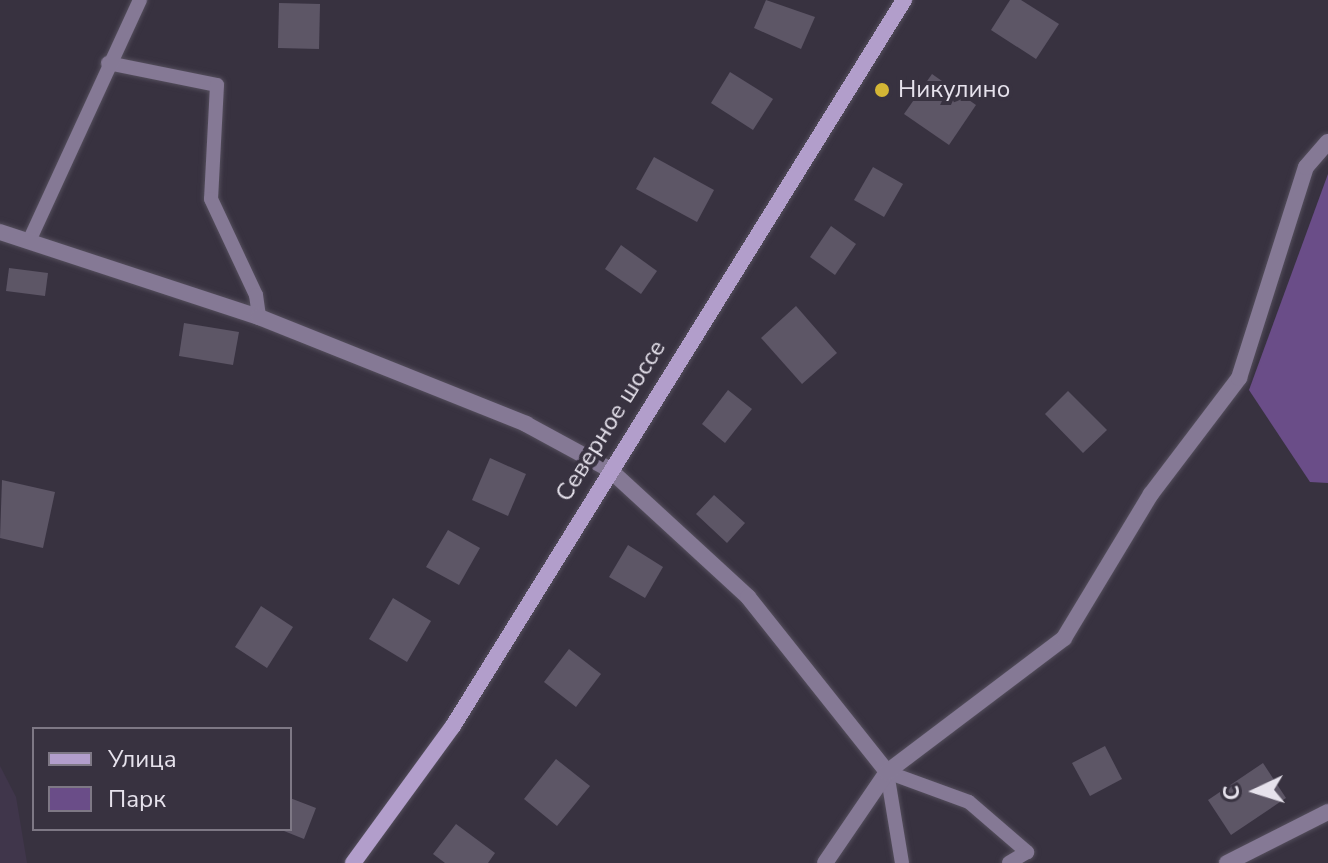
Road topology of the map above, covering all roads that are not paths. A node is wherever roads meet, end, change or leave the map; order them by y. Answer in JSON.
{"nodes":[{"id":1,"x":140,"y":0,"type":"edge"},
{"id":2,"x":904,"y":0,"type":"edge"},
{"id":3,"x":108,"y":63,"type":"junction"},
{"id":4,"x":1328,"y":142,"type":"edge"},
{"id":5,"x":0,"y":232,"type":"edge"},
{"id":6,"x":30,"y":239,"type":"junction"},
{"id":7,"x":259,"y":317,"type":"junction"},
{"id":8,"x":609,"y":469,"type":"junction"},
{"id":9,"x":887,"y":772,"type":"junction"},
{"id":10,"x":1328,"y":812,"type":"edge"},
{"id":11,"x":353,"y":863,"type":"edge"},
{"id":12,"x":825,"y":863,"type":"edge"},
{"id":13,"x":902,"y":863,"type":"edge"},
{"id":14,"x":1009,"y":863,"type":"edge"},
{"id":15,"x":1227,"y":863,"type":"edge"}],
"edges":[{"from":1,"to":3,"type":"lane"},
{"from":2,"to":8,"type":"main road","name":"Северное шоссе"},
{"from":3,"to":6,"type":"lane"},
{"from":3,"to":7,"type":"lane"},
{"from":4,"to":9,"type":"street"},
{"from":5,"to":6,"type":"street"},
{"from":6,"to":7,"type":"street"},
{"from":7,"to":8,"type":"street"},
{"from":8,"to":9,"type":"street"},
{"from":8,"to":11,"type":"main road","name":"Северное шоссе"},
{"from":9,"to":12,"type":"street"},
{"from":9,"to":13,"type":"lane"},
{"from":9,"to":14,"type":"lane"},
{"from":10,"to":15,"type":"street"}]}
